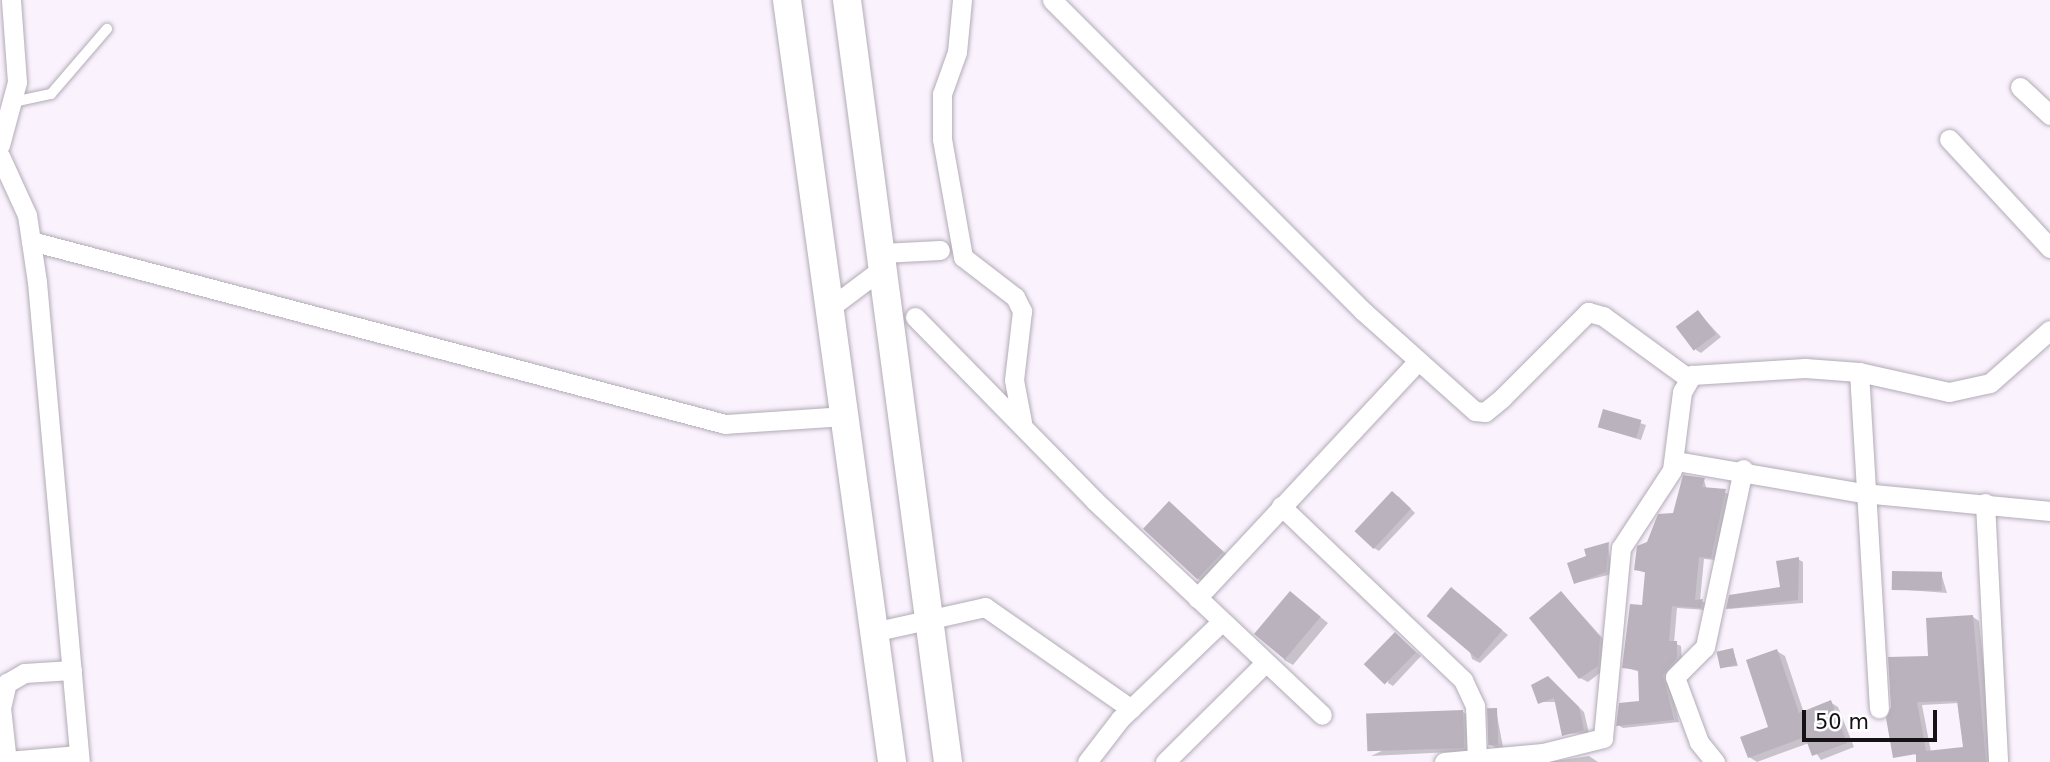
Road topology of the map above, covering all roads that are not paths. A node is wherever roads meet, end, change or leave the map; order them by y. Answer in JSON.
{"nodes":[{"id":1,"x":11,"y":0,"type":"edge"},
{"id":2,"x":787,"y":0,"type":"edge"},
{"id":3,"x":847,"y":0,"type":"edge"},
{"id":4,"x":962,"y":0,"type":"edge"},
{"id":5,"x":1052,"y":0,"type":"edge"},
{"id":6,"x":107,"y":29,"type":"dead end"},
{"id":7,"x":2020,"y":87,"type":"dead end"},
{"id":8,"x":13,"y":102,"type":"junction"},
{"id":9,"x":2050,"y":115,"type":"edge"},
{"id":10,"x":1949,"y":139,"type":"dead end"},
{"id":11,"x":0,"y":145,"type":"edge"},
{"id":12,"x":0,"y":156,"type":"edge"},
{"id":13,"x":959,"y":233,"type":"junction"},
{"id":14,"x":30,"y":241,"type":"junction"},
{"id":15,"x":2050,"y":248,"type":"edge"},
{"id":16,"x":940,"y":250,"type":"junction"},
{"id":17,"x":963,"y":257,"type":"junction"},
{"id":18,"x":883,"y":260,"type":"junction"},
{"id":19,"x":831,"y":307,"type":"junction"},
{"id":20,"x":915,"y":317,"type":"dead end"},
{"id":21,"x":2050,"y":330,"type":"edge"},
{"id":22,"x":2043,"y":345,"type":"edge"},
{"id":23,"x":1417,"y":362,"type":"junction"},
{"id":24,"x":1859,"y":372,"type":"junction"},
{"id":25,"x":1688,"y":378,"type":"junction"},
{"id":26,"x":848,"y":416,"type":"junction"},
{"id":27,"x":1022,"y":422,"type":"junction"},
{"id":28,"x":1676,"y":461,"type":"junction"},
{"id":29,"x":1743,"y":469,"type":"junction"},
{"id":30,"x":1863,"y":493,"type":"junction"},
{"id":31,"x":1985,"y":503,"type":"junction"},
{"id":32,"x":1281,"y":506,"type":"junction"},
{"id":33,"x":2050,"y":511,"type":"edge"},
{"id":34,"x":1198,"y":598,"type":"junction"},
{"id":35,"x":1221,"y":622,"type":"junction"},
{"id":36,"x":929,"y":623,"type":"junction"},
{"id":37,"x":873,"y":632,"type":"junction"},
{"id":38,"x":1265,"y":663,"type":"junction"},
{"id":39,"x":72,"y":670,"type":"junction"},
{"id":40,"x":1879,"y":708,"type":"dead end"},
{"id":41,"x":1131,"y":709,"type":"junction"},
{"id":42,"x":1322,"y":715,"type":"dead end"},
{"id":43,"x":1543,"y":757,"type":"edge"},
{"id":44,"x":80,"y":759,"type":"edge"},
{"id":45,"x":1477,"y":760,"type":"junction"},
{"id":46,"x":8,"y":761,"type":"edge"},
{"id":47,"x":892,"y":762,"type":"edge"},
{"id":48,"x":948,"y":762,"type":"edge"},
{"id":49,"x":1087,"y":762,"type":"edge"},
{"id":50,"x":1165,"y":762,"type":"edge"},
{"id":51,"x":1444,"y":762,"type":"edge"},
{"id":52,"x":1715,"y":762,"type":"edge"},
{"id":53,"x":1998,"y":762,"type":"edge"}],
"edges":[{"from":1,"to":8,"type":"street"},
{"from":2,"to":19,"type":"street"},
{"from":3,"to":18,"type":"street"},
{"from":4,"to":13,"type":"street"},
{"from":5,"to":23,"type":"street"},
{"from":6,"to":8,"type":"lane"},
{"from":7,"to":9,"type":"street"},
{"from":8,"to":11,"type":"street"},
{"from":10,"to":15,"type":"street"},
{"from":12,"to":14,"type":"street"},
{"from":13,"to":16,"type":"street"},
{"from":13,"to":17,"type":"street"},
{"from":14,"to":26,"type":"street"},
{"from":14,"to":39,"type":"street"},
{"from":16,"to":17,"type":"street"},
{"from":16,"to":18,"type":"street"},
{"from":17,"to":27,"type":"street"},
{"from":18,"to":19,"type":"street"},
{"from":18,"to":36,"type":"street"},
{"from":19,"to":26,"type":"street"},
{"from":20,"to":27,"type":"street"},
{"from":21,"to":22,"type":"street"},
{"from":22,"to":24,"type":"street"},
{"from":23,"to":25,"type":"street"},
{"from":23,"to":32,"type":"street"},
{"from":24,"to":25,"type":"street"},
{"from":24,"to":30,"type":"street"},
{"from":25,"to":28,"type":"street"},
{"from":26,"to":37,"type":"street"},
{"from":27,"to":34,"type":"street"},
{"from":28,"to":29,"type":"street"},
{"from":28,"to":43,"type":"street"},
{"from":29,"to":30,"type":"street"},
{"from":29,"to":52,"type":"street"},
{"from":30,"to":31,"type":"street"},
{"from":30,"to":40,"type":"street"},
{"from":31,"to":33,"type":"street"},
{"from":31,"to":53,"type":"street"},
{"from":32,"to":34,"type":"street"},
{"from":32,"to":45,"type":"street"},
{"from":34,"to":35,"type":"street"},
{"from":35,"to":38,"type":"street"},
{"from":35,"to":41,"type":"street"},
{"from":36,"to":37,"type":"street"},
{"from":36,"to":41,"type":"street"},
{"from":36,"to":48,"type":"street"},
{"from":37,"to":47,"type":"street"},
{"from":38,"to":42,"type":"street"},
{"from":38,"to":50,"type":"street"},
{"from":39,"to":44,"type":"street"},
{"from":39,"to":46,"type":"street"},
{"from":41,"to":49,"type":"street"},
{"from":43,"to":45,"type":"street"},
{"from":44,"to":46,"type":"street"},
{"from":45,"to":51,"type":"street"}]}
